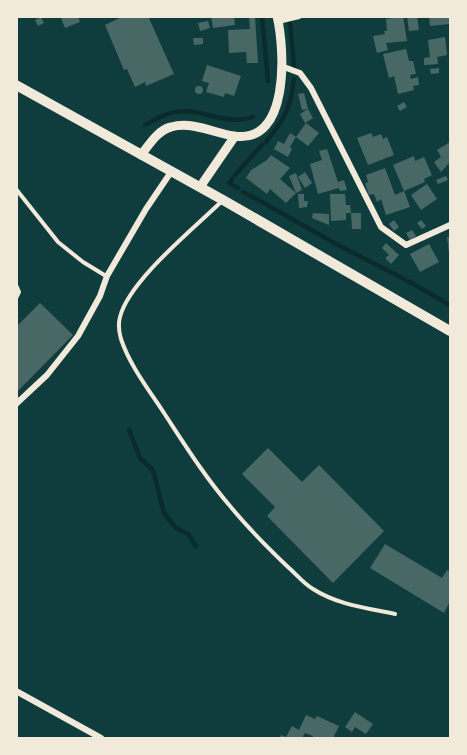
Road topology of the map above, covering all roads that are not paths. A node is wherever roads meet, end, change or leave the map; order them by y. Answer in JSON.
{"nodes":[{"id":1,"x":299,"y":16,"type":"edge"},
{"id":2,"x":278,"y":19,"type":"edge"},
{"id":3,"x":281,"y":66,"type":"junction"},
{"id":4,"x":16,"y":85,"type":"edge"},
{"id":5,"x":235,"y":136,"type":"junction"},
{"id":6,"x":141,"y":154,"type":"junction"},
{"id":7,"x":171,"y":172,"type":"junction"},
{"id":8,"x":200,"y":187,"type":"junction"},
{"id":9,"x":16,"y":189,"type":"edge"},
{"id":10,"x":224,"y":200,"type":"junction"},
{"id":11,"x":450,"y":225,"type":"edge"},
{"id":12,"x":107,"y":276,"type":"junction"},
{"id":13,"x":16,"y":285,"type":"edge"},
{"id":14,"x":16,"y":298,"type":"edge"},
{"id":15,"x":450,"y":331,"type":"edge"},
{"id":16,"x":16,"y":404,"type":"edge"},
{"id":17,"x":395,"y":614,"type":"dead end"},
{"id":18,"x":16,"y":691,"type":"edge"},
{"id":19,"x":100,"y":738,"type":"edge"}],
"edges":[{"from":1,"to":2,"type":"street"},
{"from":2,"to":3,"type":"main road"},
{"from":3,"to":5,"type":"main road"},
{"from":3,"to":11,"type":"street"},
{"from":4,"to":6,"type":"main road"},
{"from":5,"to":6,"type":"main road"},
{"from":5,"to":8,"type":"main road"},
{"from":6,"to":7,"type":"main road"},
{"from":7,"to":8,"type":"main road"},
{"from":7,"to":12,"type":"street"},
{"from":8,"to":10,"type":"main road"},
{"from":9,"to":12,"type":"lane"},
{"from":10,"to":15,"type":"main road"},
{"from":10,"to":17,"type":"lane"},
{"from":12,"to":16,"type":"street"},
{"from":13,"to":14,"type":"lane"},
{"from":18,"to":19,"type":"street"}]}
